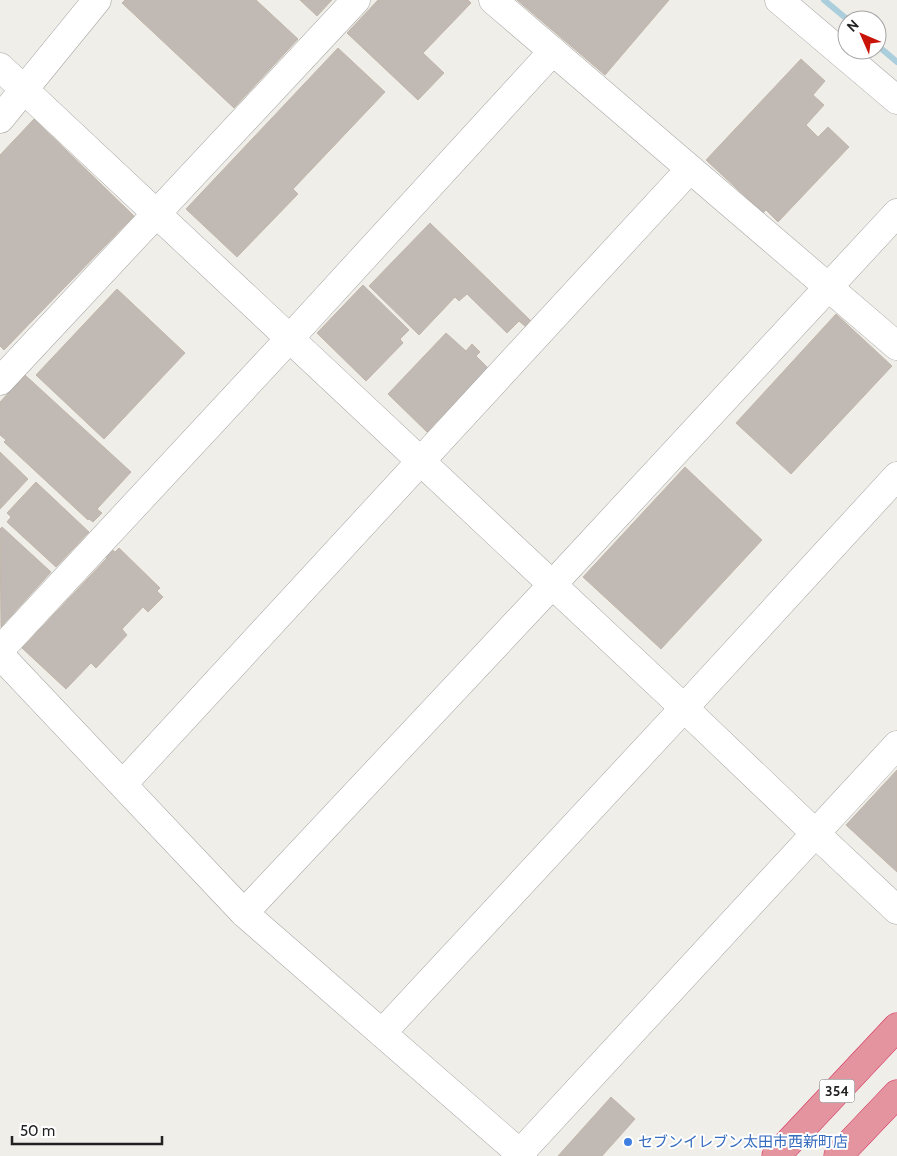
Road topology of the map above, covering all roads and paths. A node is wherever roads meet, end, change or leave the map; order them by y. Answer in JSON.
{"nodes":[{"id":1,"x":97,"y":0,"type":"edge"},
{"id":2,"x":356,"y":0,"type":"edge"},
{"id":3,"x":493,"y":0,"type":"edge"},
{"id":4,"x":779,"y":0,"type":"edge"},
{"id":5,"x":553,"y":51,"type":"junction"},
{"id":6,"x":0,"y":67,"type":"edge"},
{"id":7,"x":24,"y":90,"type":"junction"},
{"id":8,"x":897,"y":100,"type":"edge"},
{"id":9,"x":0,"y":119,"type":"edge"},
{"id":10,"x":690,"y":169,"type":"junction"},
{"id":11,"x":897,"y":213,"type":"edge"},
{"id":12,"x":157,"y":214,"type":"junction"},
{"id":13,"x":828,"y":288,"type":"junction"},
{"id":14,"x":290,"y":338,"type":"junction"},
{"id":15,"x":897,"y":346,"type":"edge"},
{"id":16,"x":0,"y":381,"type":"edge"},
{"id":17,"x":421,"y":461,"type":"junction"},
{"id":18,"x":897,"y":476,"type":"edge"},
{"id":19,"x":552,"y":585,"type":"junction"},
{"id":20,"x":2,"y":660,"type":"edge"},
{"id":21,"x":684,"y":708,"type":"junction"},
{"id":22,"x":897,"y":745,"type":"edge"},
{"id":23,"x":123,"y":784,"type":"junction"},
{"id":24,"x":816,"y":834,"type":"junction"},
{"id":25,"x":897,"y":910,"type":"edge"},
{"id":26,"x":244,"y":913,"type":"junction"},
{"id":27,"x":897,"y":1027,"type":"edge"},
{"id":28,"x":382,"y":1033,"type":"junction"},
{"id":29,"x":897,"y":1094,"type":"edge"},
{"id":30,"x":521,"y":1155,"type":"edge"},
{"id":31,"x":776,"y":1156,"type":"edge"},
{"id":32,"x":838,"y":1156,"type":"edge"}],
"edges":[{"from":1,"to":7,"type":"street"},
{"from":2,"to":12,"type":"street"},
{"from":3,"to":5,"type":"street"},
{"from":4,"to":8,"type":"street"},
{"from":5,"to":10,"type":"street"},
{"from":5,"to":14,"type":"street"},
{"from":6,"to":7,"type":"street"},
{"from":7,"to":9,"type":"street"},
{"from":7,"to":12,"type":"street"},
{"from":10,"to":13,"type":"street"},
{"from":10,"to":17,"type":"street"},
{"from":11,"to":13,"type":"street"},
{"from":12,"to":14,"type":"street"},
{"from":12,"to":16,"type":"street"},
{"from":13,"to":15,"type":"street"},
{"from":13,"to":19,"type":"street"},
{"from":14,"to":17,"type":"street"},
{"from":14,"to":20,"type":"street"},
{"from":17,"to":19,"type":"street"},
{"from":17,"to":23,"type":"street"},
{"from":18,"to":21,"type":"street"},
{"from":19,"to":21,"type":"street"},
{"from":19,"to":26,"type":"street"},
{"from":20,"to":23,"type":"street"},
{"from":21,"to":24,"type":"street"},
{"from":21,"to":28,"type":"street"},
{"from":22,"to":24,"type":"street"},
{"from":23,"to":26,"type":"street"},
{"from":24,"to":25,"type":"street"},
{"from":24,"to":30,"type":"street"},
{"from":26,"to":28,"type":"street"},
{"from":27,"to":31,"type":"highway","number":"354"},
{"from":28,"to":30,"type":"street"},
{"from":29,"to":32,"type":"highway"}]}
